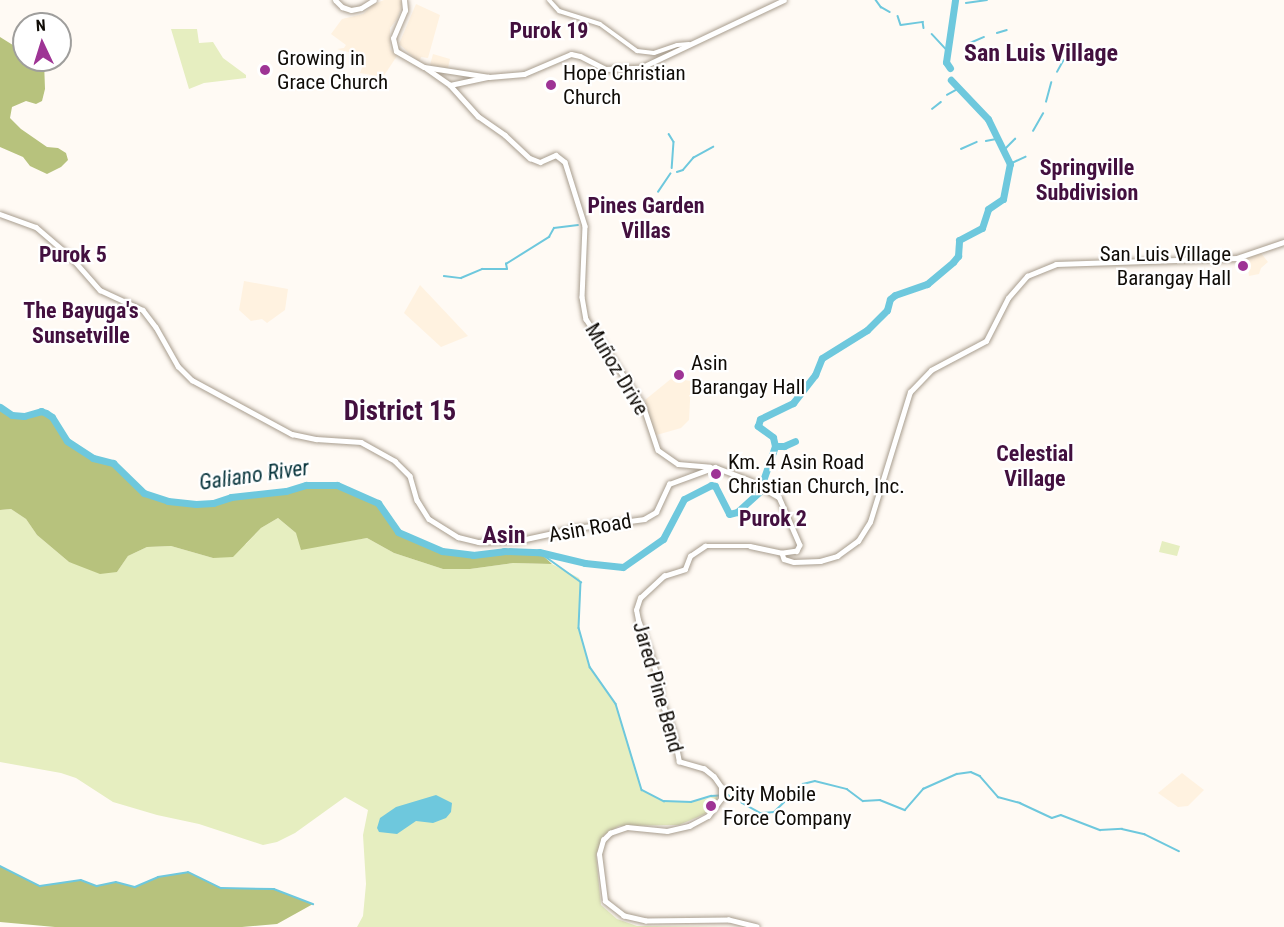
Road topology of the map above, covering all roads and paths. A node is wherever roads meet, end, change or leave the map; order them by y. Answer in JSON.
{"nodes":[{"id":1,"x":335,"y":0,"type":"edge"},
{"id":2,"x":374,"y":0,"type":"edge"},
{"id":3,"x":404,"y":0,"type":"edge"},
{"id":4,"x":549,"y":0,"type":"edge"},
{"id":5,"x":784,"y":0,"type":"edge"},
{"id":6,"x":690,"y":45,"type":"junction"},
{"id":7,"x":424,"y":67,"type":"junction"},
{"id":8,"x":489,"y":77,"type":"junction"},
{"id":9,"x":450,"y":85,"type":"junction"},
{"id":10,"x":0,"y":214,"type":"edge"},
{"id":11,"x":1284,"y":242,"type":"edge"},
{"id":12,"x":715,"y":467,"type":"junction"},
{"id":13,"x":782,"y":554,"type":"junction"},
{"id":14,"x":757,"y":927,"type":"edge"}],
"edges":[{"from":1,"to":2,"type":"highway"},
{"from":3,"to":7,"type":"highway"},
{"from":4,"to":6,"type":"street"},
{"from":5,"to":6,"type":"highway"},
{"from":6,"to":8,"type":"highway"},
{"from":7,"to":8,"type":"highway"},
{"from":7,"to":9,"type":"main road","name":"Muñoz Drive"},
{"from":8,"to":9,"type":"main road"},
{"from":9,"to":12,"type":"main road","name":"Muñoz Drive"},
{"from":10,"to":12,"type":"main road","name":"Asin Road"},
{"from":11,"to":13,"type":"main road"},
{"from":12,"to":13,"type":"main road"},
{"from":13,"to":14,"type":"main road","name":"Jared Pine Bend"}]}
